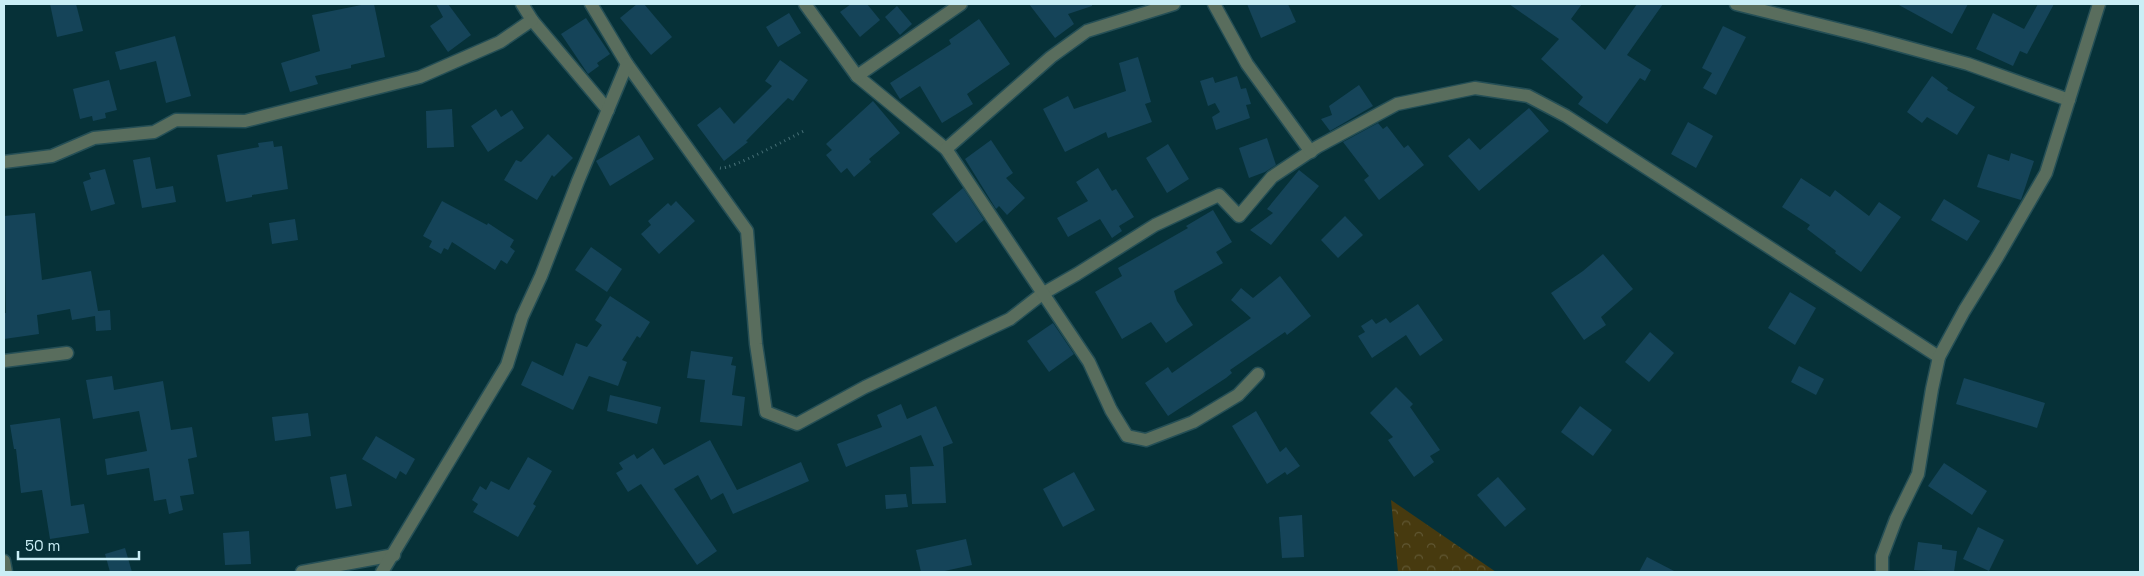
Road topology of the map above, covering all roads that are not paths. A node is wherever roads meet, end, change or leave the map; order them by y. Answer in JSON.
{"nodes":[{"id":1,"x":522,"y":4,"type":"edge"},
{"id":2,"x":591,"y":4,"type":"edge"},
{"id":3,"x":805,"y":4,"type":"edge"},
{"id":4,"x":960,"y":4,"type":"edge"},
{"id":5,"x":1174,"y":4,"type":"edge"},
{"id":6,"x":1214,"y":4,"type":"edge"},
{"id":7,"x":1736,"y":4,"type":"edge"},
{"id":8,"x":2099,"y":4,"type":"edge"},
{"id":9,"x":532,"y":20,"type":"junction"},
{"id":10,"x":628,"y":64,"type":"junction"},
{"id":11,"x":857,"y":76,"type":"junction"},
{"id":12,"x":2069,"y":100,"type":"junction"},
{"id":13,"x":608,"y":110,"type":"junction"},
{"id":14,"x":946,"y":149,"type":"junction"},
{"id":15,"x":1311,"y":152,"type":"junction"},
{"id":16,"x":4,"y":162,"type":"edge"},
{"id":17,"x":1042,"y":294,"type":"junction"},
{"id":18,"x":67,"y":353,"type":"dead end"},
{"id":19,"x":1939,"y":357,"type":"junction"},
{"id":20,"x":4,"y":361,"type":"edge"},
{"id":21,"x":1258,"y":374,"type":"dead end"},
{"id":22,"x":394,"y":555,"type":"junction"},
{"id":23,"x":4,"y":561,"type":"edge"},
{"id":24,"x":6,"y":572,"type":"edge"},
{"id":25,"x":302,"y":572,"type":"edge"},
{"id":26,"x":382,"y":572,"type":"edge"},
{"id":27,"x":1882,"y":572,"type":"edge"}],
"edges":[{"from":1,"to":9,"type":"street"},
{"from":2,"to":10,"type":"street"},
{"from":3,"to":11,"type":"street"},
{"from":4,"to":11,"type":"street"},
{"from":5,"to":14,"type":"street"},
{"from":6,"to":15,"type":"street"},
{"from":7,"to":12,"type":"street"},
{"from":8,"to":12,"type":"street"},
{"from":9,"to":13,"type":"street"},
{"from":9,"to":16,"type":"street"},
{"from":10,"to":13,"type":"street"},
{"from":10,"to":17,"type":"street"},
{"from":11,"to":14,"type":"street"},
{"from":12,"to":19,"type":"street"},
{"from":13,"to":22,"type":"street"},
{"from":14,"to":17,"type":"street"},
{"from":15,"to":17,"type":"street"},
{"from":15,"to":19,"type":"street"},
{"from":17,"to":21,"type":"street"},
{"from":18,"to":20,"type":"street"},
{"from":19,"to":27,"type":"street"},
{"from":22,"to":25,"type":"street"},
{"from":22,"to":26,"type":"street"},
{"from":23,"to":24,"type":"street"}]}
